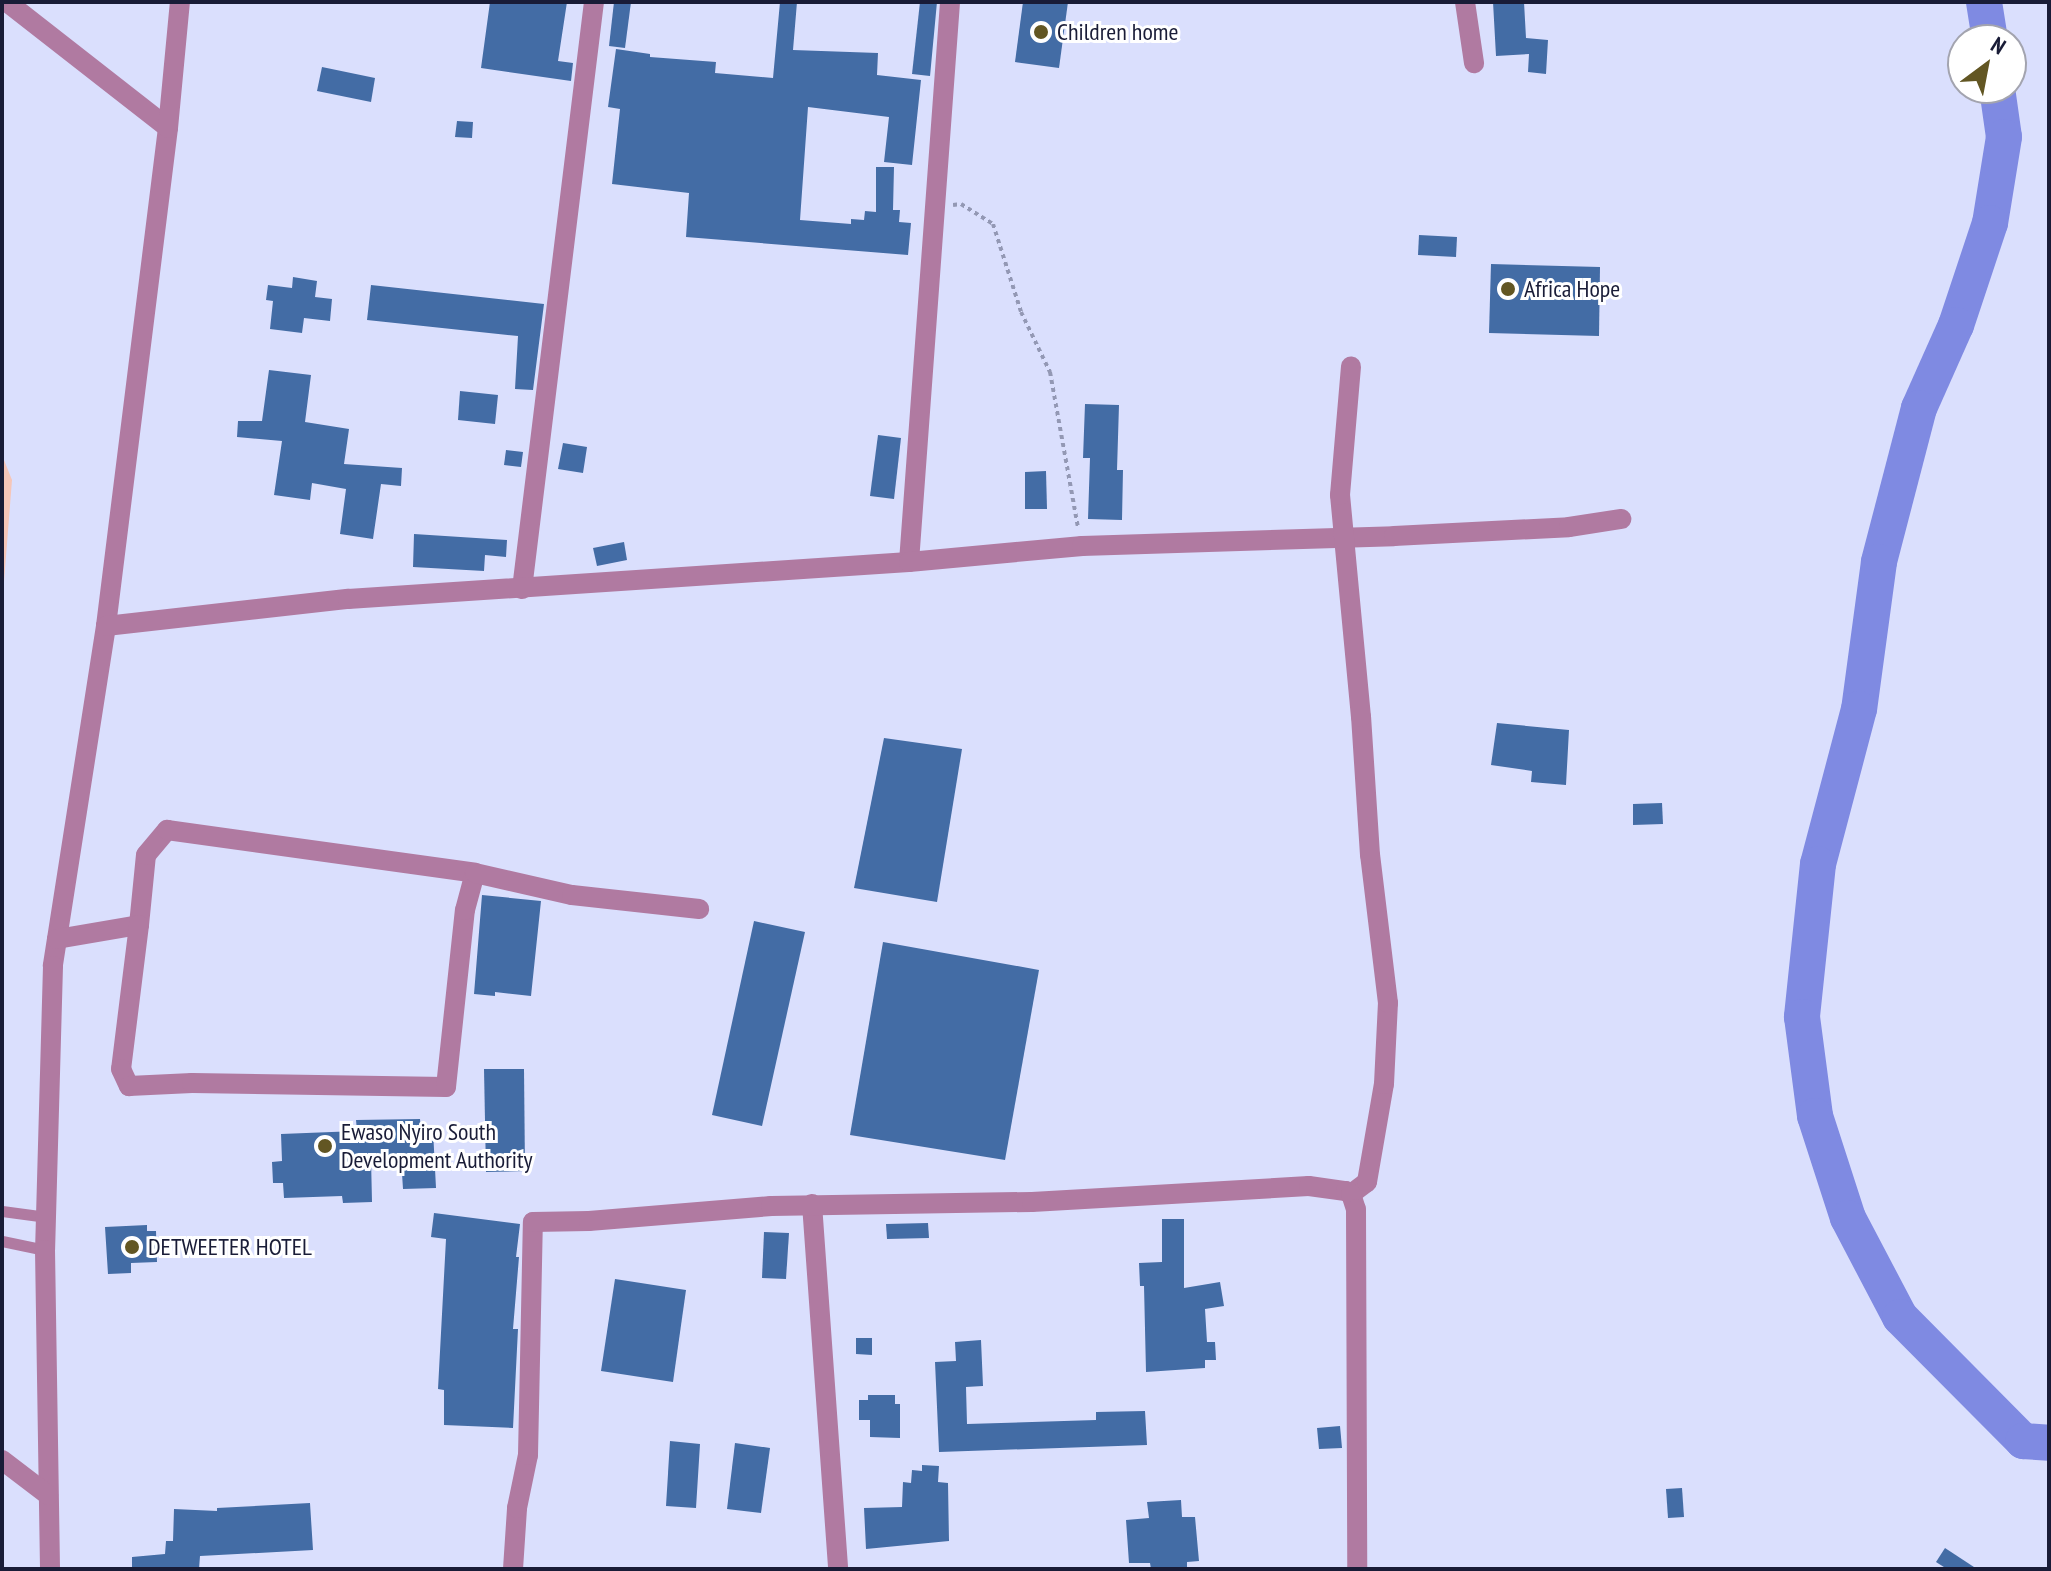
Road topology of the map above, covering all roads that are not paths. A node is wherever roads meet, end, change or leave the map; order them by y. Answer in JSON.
{"nodes":[{"id":1,"x":7,"y":2,"type":"edge"},
{"id":2,"x":180,"y":2,"type":"edge"},
{"id":3,"x":594,"y":2,"type":"edge"},
{"id":4,"x":950,"y":2,"type":"edge"},
{"id":5,"x":1465,"y":2,"type":"edge"},
{"id":6,"x":1474,"y":63,"type":"dead end"},
{"id":7,"x":168,"y":128,"type":"junction"},
{"id":8,"x":1351,"y":366,"type":"dead end"},
{"id":9,"x":1621,"y":519,"type":"dead end"},
{"id":10,"x":1343,"y":537,"type":"junction"},
{"id":11,"x":909,"y":562,"type":"junction"},
{"id":12,"x":522,"y":589,"type":"junction"},
{"id":13,"x":106,"y":626,"type":"junction"},
{"id":14,"x":475,"y":873,"type":"junction"},
{"id":15,"x":699,"y":909,"type":"dead end"},
{"id":16,"x":139,"y":925,"type":"junction"},
{"id":17,"x":57,"y":939,"type":"junction"},
{"id":18,"x":1351,"y":1194,"type":"junction"},
{"id":19,"x":812,"y":1204,"type":"junction"},
{"id":20,"x":2,"y":1211,"type":"edge"},
{"id":21,"x":47,"y":1217,"type":"junction"},
{"id":22,"x":2,"y":1241,"type":"edge"},
{"id":23,"x":45,"y":1250,"type":"junction"},
{"id":24,"x":2,"y":1460,"type":"edge"},
{"id":25,"x":48,"y":1495,"type":"junction"},
{"id":26,"x":50,"y":1569,"type":"edge"},
{"id":27,"x":513,"y":1569,"type":"edge"},
{"id":28,"x":838,"y":1569,"type":"edge"},
{"id":29,"x":1357,"y":1569,"type":"edge"}],
"edges":[{"from":1,"to":7,"type":"street"},
{"from":2,"to":7,"type":"street"},
{"from":3,"to":12,"type":"street"},
{"from":4,"to":11,"type":"street"},
{"from":5,"to":6,"type":"street"},
{"from":7,"to":13,"type":"street"},
{"from":8,"to":10,"type":"street"},
{"from":9,"to":10,"type":"street"},
{"from":10,"to":11,"type":"street"},
{"from":10,"to":18,"type":"street"},
{"from":11,"to":12,"type":"street"},
{"from":12,"to":13,"type":"street"},
{"from":13,"to":17,"type":"street"},
{"from":14,"to":15,"type":"street"},
{"from":14,"to":16,"type":"street"},
{"from":14,"to":16,"type":"street"},
{"from":16,"to":17,"type":"street"},
{"from":17,"to":21,"type":"street"},
{"from":18,"to":19,"type":"street"},
{"from":18,"to":29,"type":"street"},
{"from":19,"to":27,"type":"street"},
{"from":19,"to":28,"type":"street"},
{"from":20,"to":21,"type":"lane"},
{"from":21,"to":23,"type":"street"},
{"from":22,"to":23,"type":"lane"},
{"from":23,"to":25,"type":"street"},
{"from":24,"to":25,"type":"street"},
{"from":25,"to":26,"type":"street"}]}
